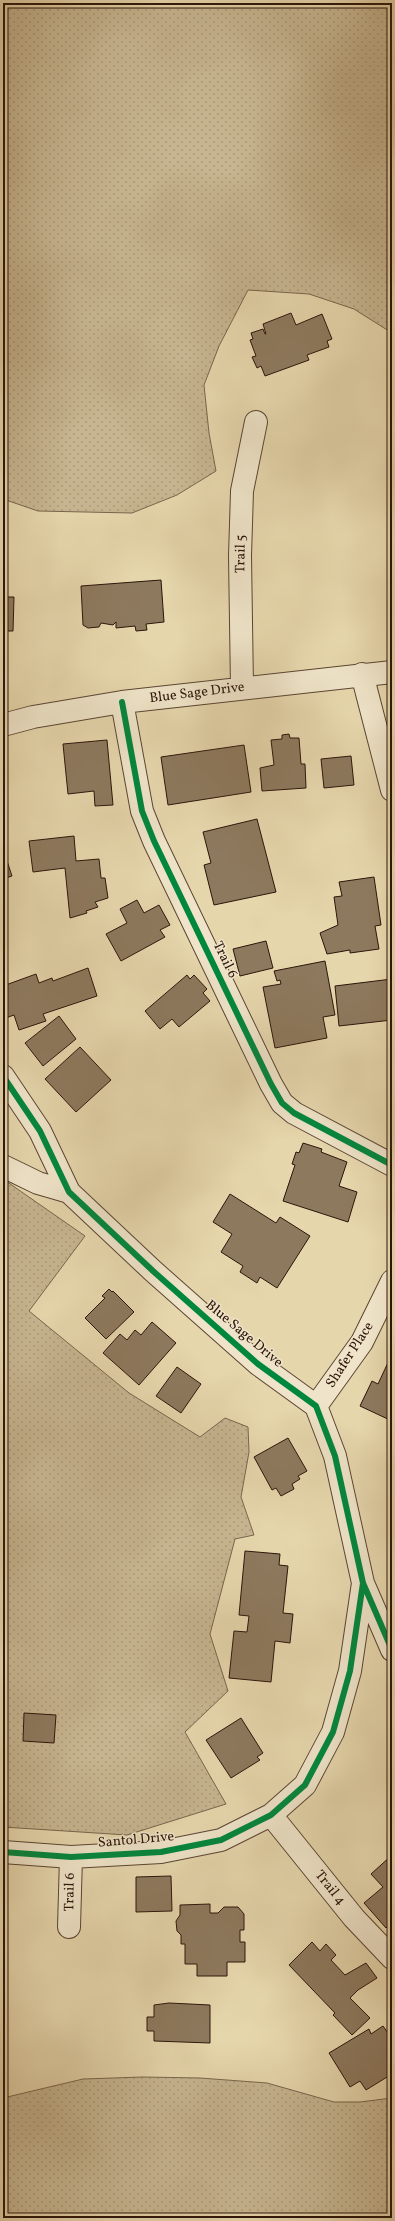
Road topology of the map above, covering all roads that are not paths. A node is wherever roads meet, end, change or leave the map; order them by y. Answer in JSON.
{"nodes":[{"id":1,"x":256,"y":422,"type":"dead end"},
{"id":2,"x":392,"y":672,"type":"edge"},
{"id":3,"x":362,"y":674,"type":"junction"},
{"id":4,"x":242,"y":688,"type":"junction"},
{"id":5,"x":122,"y":702,"type":"junction"},
{"id":6,"x":3,"y":725,"type":"edge"},
{"id":7,"x":392,"y":790,"type":"edge"},
{"id":8,"x":3,"y":1076,"type":"edge"},
{"id":9,"x":392,"y":1165,"type":"edge"},
{"id":10,"x":3,"y":1166,"type":"edge"},
{"id":11,"x":69,"y":1192,"type":"junction"},
{"id":12,"x":392,"y":1281,"type":"edge"},
{"id":13,"x":316,"y":1406,"type":"junction"},
{"id":14,"x":363,"y":1583,"type":"junction"},
{"id":15,"x":392,"y":1650,"type":"edge"},
{"id":16,"x":272,"y":1815,"type":"junction"},
{"id":17,"x":3,"y":1852,"type":"edge"},
{"id":18,"x":71,"y":1857,"type":"junction"},
{"id":19,"x":69,"y":1927,"type":"dead end"},
{"id":20,"x":392,"y":1958,"type":"edge"}],
"edges":[{"from":1,"to":4,"type":"street","name":"Trail 5"},
{"from":2,"to":3,"type":"street","name":"Blue Sage Drive"},
{"from":3,"to":4,"type":"street","name":"Blue Sage Drive"},
{"from":3,"to":7,"type":"street"},
{"from":4,"to":5,"type":"street","name":"Blue Sage Drive"},
{"from":5,"to":6,"type":"street","name":"Blue Sage Drive"},
{"from":5,"to":9,"type":"street","name":"Trail 6"},
{"from":8,"to":11,"type":"street","name":"Blue Sage Drive"},
{"from":10,"to":11,"type":"street"},
{"from":11,"to":13,"type":"street","name":"Blue Sage Drive"},
{"from":12,"to":13,"type":"street","name":"Shafer Place"},
{"from":13,"to":14,"type":"street"},
{"from":14,"to":15,"type":"street"},
{"from":14,"to":16,"type":"street","name":"Santol Drive"},
{"from":16,"to":18,"type":"street","name":"Santol Drive"},
{"from":16,"to":20,"type":"street","name":"Trail 4"},
{"from":17,"to":18,"type":"street","name":"Santol Drive"},
{"from":18,"to":19,"type":"street","name":"Trail 6"}]}
